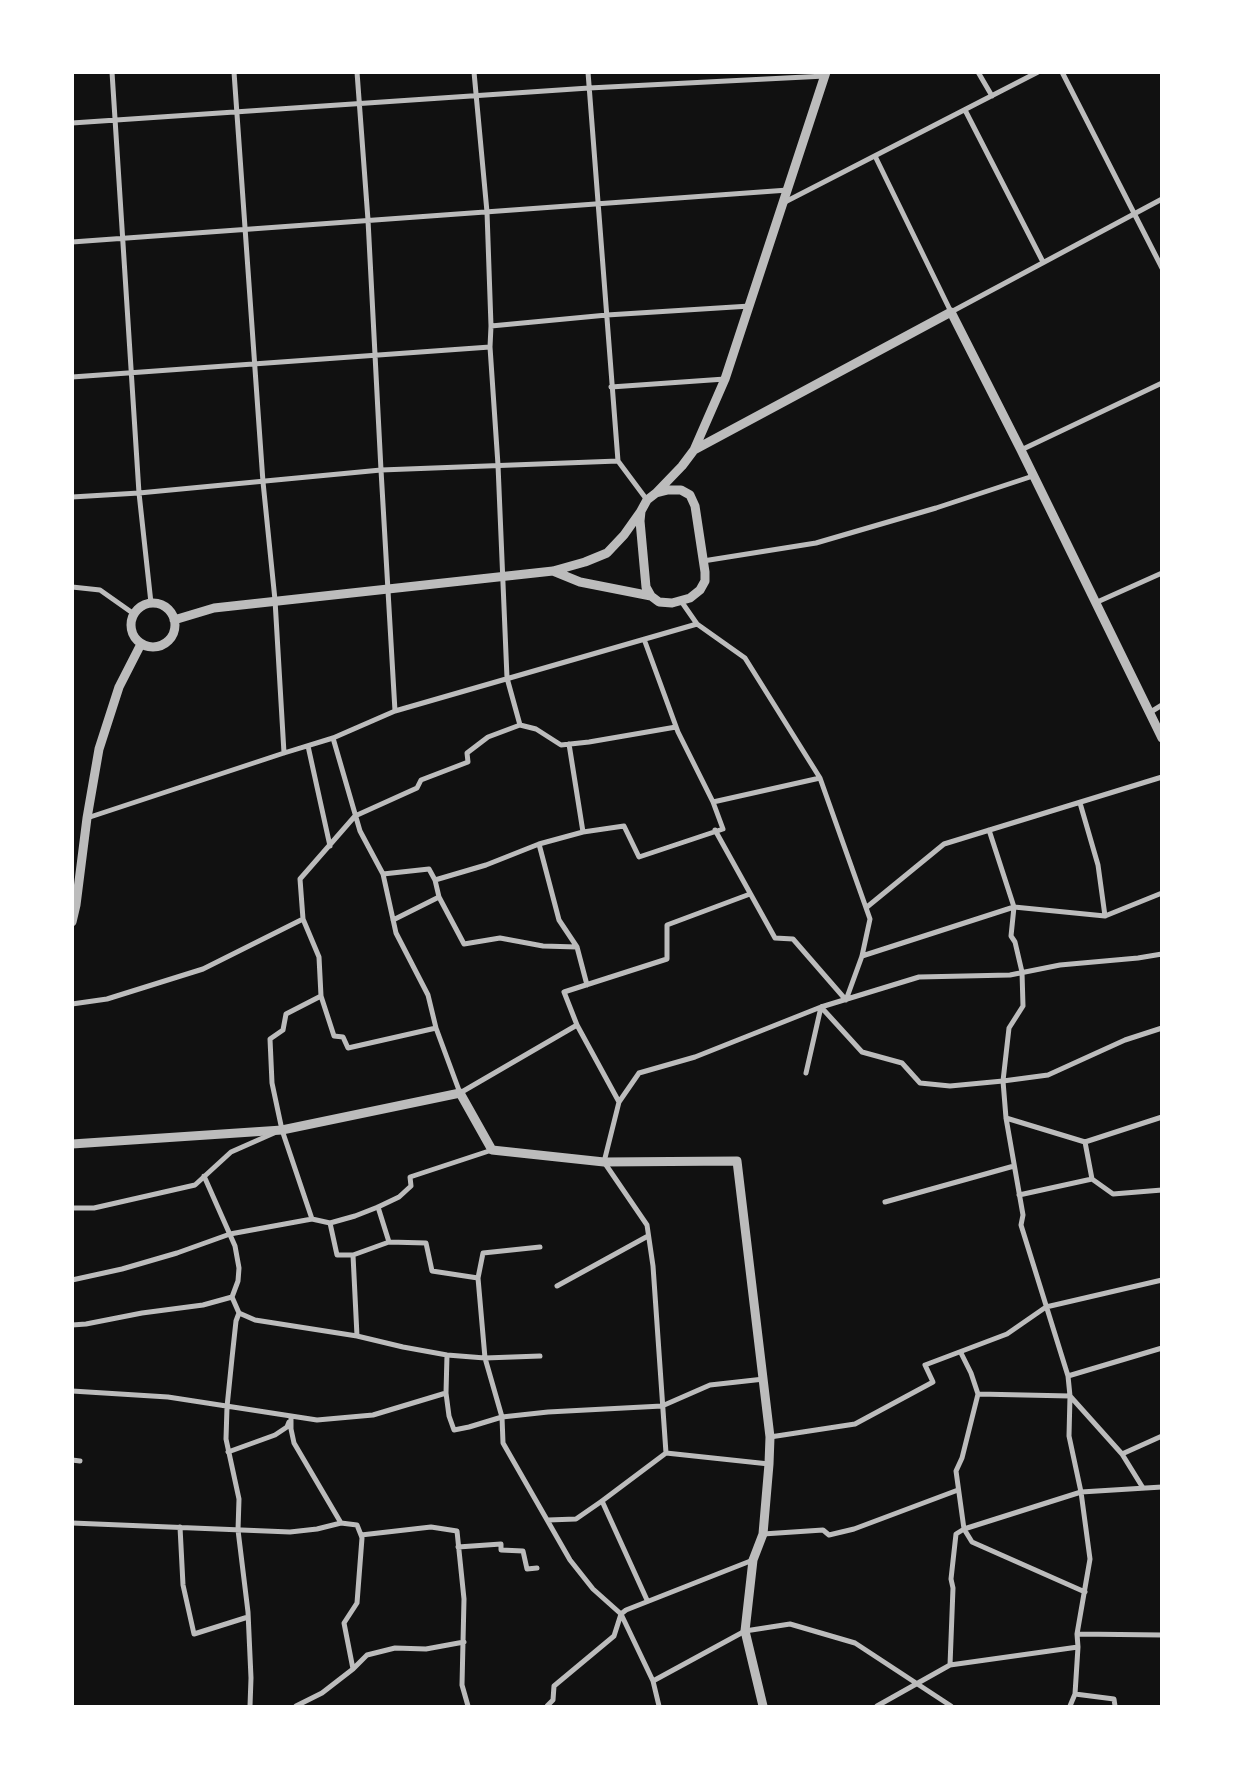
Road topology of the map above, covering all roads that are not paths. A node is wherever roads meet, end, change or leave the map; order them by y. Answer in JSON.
{"nodes":[{"id":1,"x":112,"y":72,"type":"edge"},
{"id":2,"x":234,"y":72,"type":"edge"},
{"id":3,"x":356,"y":72,"type":"edge"},
{"id":4,"x":474,"y":72,"type":"edge"},
{"id":5,"x":588,"y":72,"type":"edge"},
{"id":6,"x":978,"y":72,"type":"edge"},
{"id":7,"x":1038,"y":72,"type":"edge"},
{"id":8,"x":1062,"y":72,"type":"edge"},
{"id":9,"x":826,"y":74,"type":"edge"},
{"id":10,"x":590,"y":88,"type":"junction"},
{"id":11,"x":476,"y":96,"type":"junction"},
{"id":12,"x":992,"y":96,"type":"junction"},
{"id":13,"x":358,"y":103,"type":"junction"},
{"id":14,"x":965,"y":110,"type":"junction"},
{"id":15,"x":236,"y":111,"type":"junction"},
{"id":16,"x":115,"y":120,"type":"junction"},
{"id":17,"x":72,"y":123,"type":"edge"},
{"id":18,"x":875,"y":156,"type":"junction"},
{"id":19,"x":789,"y":190,"type":"junction"},
{"id":20,"x":1162,"y":199,"type":"edge"},
{"id":21,"x":784,"y":202,"type":"junction"},
{"id":22,"x":598,"y":204,"type":"junction"},
{"id":23,"x":486,"y":212,"type":"junction"},
{"id":24,"x":1134,"y":214,"type":"junction"},
{"id":25,"x":368,"y":220,"type":"junction"},
{"id":26,"x":244,"y":230,"type":"junction"},
{"id":27,"x":124,"y":238,"type":"junction"},
{"id":28,"x":72,"y":242,"type":"edge"},
{"id":29,"x":1043,"y":262,"type":"junction"},
{"id":30,"x":1162,"y":268,"type":"edge"},
{"id":31,"x":750,"y":306,"type":"junction"},
{"id":32,"x":951,"y":312,"type":"junction"},
{"id":33,"x":607,"y":315,"type":"junction"},
{"id":34,"x":491,"y":326,"type":"junction"},
{"id":35,"x":490,"y":347,"type":"junction"},
{"id":36,"x":376,"y":355,"type":"junction"},
{"id":37,"x":254,"y":364,"type":"junction"},
{"id":38,"x":132,"y":373,"type":"junction"},
{"id":39,"x":72,"y":377,"type":"edge"},
{"id":40,"x":725,"y":379,"type":"junction"},
{"id":41,"x":1162,"y":383,"type":"edge"},
{"id":42,"x":611,"y":387,"type":"junction"},
{"id":43,"x":694,"y":450,"type":"junction"},
{"id":44,"x":1021,"y":450,"type":"junction"},
{"id":45,"x":618,"y":461,"type":"junction"},
{"id":46,"x":498,"y":465,"type":"junction"},
{"id":47,"x":381,"y":470,"type":"junction"},
{"id":48,"x":1033,"y":476,"type":"junction"},
{"id":49,"x":263,"y":482,"type":"junction"},
{"id":50,"x":139,"y":493,"type":"junction"},
{"id":51,"x":656,"y":493,"type":"junction"},
{"id":52,"x":72,"y":497,"type":"edge"},
{"id":53,"x":647,"y":500,"type":"junction"},
{"id":54,"x":641,"y":511,"type":"junction"},
{"id":55,"x":703,"y":561,"type":"junction"},
{"id":56,"x":553,"y":571,"type":"junction"},
{"id":57,"x":1162,"y":573,"type":"edge"},
{"id":58,"x":502,"y":576,"type":"junction"},
{"id":59,"x":72,"y":587,"type":"edge"},
{"id":60,"x":389,"y":588,"type":"junction"},
{"id":61,"x":651,"y":596,"type":"junction"},
{"id":62,"x":686,"y":599,"type":"junction"},
{"id":63,"x":275,"y":600,"type":"junction"},
{"id":64,"x":151,"y":603,"type":"junction"},
{"id":65,"x":1095,"y":603,"type":"junction"},
{"id":66,"x":134,"y":614,"type":"junction"},
{"id":67,"x":174,"y":620,"type":"junction"},
{"id":68,"x":697,"y":624,"type":"junction"},
{"id":69,"x":644,"y":639,"type":"junction"},
{"id":70,"x":141,"y":644,"type":"junction"},
{"id":71,"x":507,"y":678,"type":"junction"},
{"id":72,"x":1162,"y":705,"type":"edge"},
{"id":73,"x":396,"y":710,"type":"junction"},
{"id":74,"x":1149,"y":713,"type":"junction"},
{"id":75,"x":520,"y":725,"type":"junction"},
{"id":76,"x":676,"y":726,"type":"junction"},
{"id":77,"x":333,"y":738,"type":"junction"},
{"id":78,"x":1162,"y":738,"type":"edge"},
{"id":79,"x":568,"y":744,"type":"junction"},
{"id":80,"x":308,"y":746,"type":"junction"},
{"id":81,"x":284,"y":753,"type":"junction"},
{"id":82,"x":1162,"y":777,"type":"edge"},
{"id":83,"x":820,"y":778,"type":"junction"},
{"id":84,"x":713,"y":802,"type":"junction"},
{"id":85,"x":1080,"y":803,"type":"junction"},
{"id":86,"x":356,"y":816,"type":"junction"},
{"id":87,"x":87,"y":818,"type":"junction"},
{"id":88,"x":715,"y":830,"type":"junction"},
{"id":89,"x":989,"y":830,"type":"junction"},
{"id":90,"x":583,"y":832,"type":"junction"},
{"id":91,"x":539,"y":844,"type":"junction"},
{"id":92,"x":330,"y":846,"type":"junction"},
{"id":93,"x":383,"y":874,"type":"junction"},
{"id":94,"x":435,"y":880,"type":"junction"},
{"id":95,"x":1162,"y":893,"type":"edge"},
{"id":96,"x":750,"y":894,"type":"junction"},
{"id":97,"x":439,"y":897,"type":"junction"},
{"id":98,"x":74,"y":905,"type":"edge"},
{"id":99,"x":867,"y":907,"type":"junction"},
{"id":100,"x":1014,"y":907,"type":"junction"},
{"id":101,"x":1105,"y":916,"type":"junction"},
{"id":102,"x":303,"y":919,"type":"junction"},
{"id":103,"x":393,"y":920,"type":"junction"},
{"id":104,"x":72,"y":922,"type":"edge"},
{"id":105,"x":577,"y":947,"type":"junction"},
{"id":106,"x":1162,"y":954,"type":"edge"},
{"id":107,"x":862,"y":956,"type":"junction"},
{"id":108,"x":1022,"y":972,"type":"junction"},
{"id":109,"x":586,"y":985,"type":"junction"},
{"id":110,"x":321,"y":996,"type":"junction"},
{"id":111,"x":846,"y":1000,"type":"junction"},
{"id":112,"x":72,"y":1004,"type":"edge"},
{"id":113,"x":821,"y":1007,"type":"junction"},
{"id":114,"x":577,"y":1024,"type":"junction"},
{"id":115,"x":436,"y":1028,"type":"junction"},
{"id":116,"x":1162,"y":1028,"type":"edge"},
{"id":117,"x":806,"y":1073,"type":"dead end"},
{"id":118,"x":1003,"y":1082,"type":"junction"},
{"id":119,"x":460,"y":1092,"type":"junction"},
{"id":120,"x":619,"y":1102,"type":"junction"},
{"id":121,"x":1162,"y":1117,"type":"edge"},
{"id":122,"x":1006,"y":1118,"type":"junction"},
{"id":123,"x":282,"y":1130,"type":"junction"},
{"id":124,"x":1085,"y":1142,"type":"junction"},
{"id":125,"x":72,"y":1144,"type":"edge"},
{"id":126,"x":492,"y":1150,"type":"junction"},
{"id":127,"x":604,"y":1162,"type":"junction"},
{"id":128,"x":1014,"y":1166,"type":"junction"},
{"id":129,"x":204,"y":1176,"type":"junction"},
{"id":130,"x":1092,"y":1179,"type":"junction"},
{"id":131,"x":1162,"y":1190,"type":"edge"},
{"id":132,"x":1019,"y":1195,"type":"junction"},
{"id":133,"x":885,"y":1202,"type":"dead end"},
{"id":134,"x":378,"y":1207,"type":"junction"},
{"id":135,"x":72,"y":1208,"type":"edge"},
{"id":136,"x":312,"y":1219,"type":"junction"},
{"id":137,"x":330,"y":1223,"type":"junction"},
{"id":138,"x":230,"y":1234,"type":"junction"},
{"id":139,"x":648,"y":1236,"type":"junction"},
{"id":140,"x":390,"y":1242,"type":"junction"},
{"id":141,"x":540,"y":1247,"type":"dead end"},
{"id":142,"x":353,"y":1255,"type":"junction"},
{"id":143,"x":478,"y":1278,"type":"junction"},
{"id":144,"x":72,"y":1280,"type":"edge"},
{"id":145,"x":1162,"y":1280,"type":"edge"},
{"id":146,"x":557,"y":1286,"type":"dead end"},
{"id":147,"x":232,"y":1297,"type":"junction"},
{"id":148,"x":1046,"y":1307,"type":"junction"},
{"id":149,"x":239,"y":1313,"type":"junction"},
{"id":150,"x":72,"y":1324,"type":"edge"},
{"id":151,"x":357,"y":1336,"type":"junction"},
{"id":152,"x":1162,"y":1348,"type":"edge"},
{"id":153,"x":961,"y":1353,"type":"junction"},
{"id":154,"x":447,"y":1355,"type":"junction"},
{"id":155,"x":540,"y":1356,"type":"dead end"},
{"id":156,"x":484,"y":1358,"type":"junction"},
{"id":157,"x":1068,"y":1376,"type":"junction"},
{"id":158,"x":764,"y":1379,"type":"junction"},
{"id":159,"x":72,"y":1390,"type":"edge"},
{"id":160,"x":446,"y":1393,"type":"junction"},
{"id":161,"x":978,"y":1394,"type":"junction"},
{"id":162,"x":1070,"y":1396,"type":"junction"},
{"id":163,"x":662,"y":1406,"type":"junction"},
{"id":164,"x":226,"y":1407,"type":"junction"},
{"id":165,"x":291,"y":1417,"type":"junction"},
{"id":166,"x":502,"y":1417,"type":"junction"},
{"id":167,"x":1162,"y":1436,"type":"edge"},
{"id":168,"x":770,"y":1437,"type":"junction"},
{"id":169,"x":228,"y":1452,"type":"junction"},
{"id":170,"x":666,"y":1453,"type":"junction"},
{"id":171,"x":1122,"y":1454,"type":"junction"},
{"id":172,"x":72,"y":1460,"type":"edge"},
{"id":173,"x":80,"y":1460,"type":"dead end"},
{"id":174,"x":769,"y":1464,"type":"junction"},
{"id":175,"x":1162,"y":1487,"type":"edge"},
{"id":176,"x":1143,"y":1488,"type":"junction"},
{"id":177,"x":958,"y":1490,"type":"junction"},
{"id":178,"x":1082,"y":1492,"type":"junction"},
{"id":179,"x":602,"y":1501,"type":"junction"},
{"id":180,"x":548,"y":1520,"type":"junction"},
{"id":181,"x":72,"y":1523,"type":"edge"},
{"id":182,"x":341,"y":1523,"type":"junction"},
{"id":183,"x":180,"y":1527,"type":"junction"},
{"id":184,"x":964,"y":1529,"type":"junction"},
{"id":185,"x":238,"y":1530,"type":"junction"},
{"id":186,"x":763,"y":1534,"type":"junction"},
{"id":187,"x":361,"y":1535,"type":"junction"},
{"id":188,"x":458,"y":1547,"type":"junction"},
{"id":189,"x":753,"y":1560,"type":"junction"},
{"id":190,"x":537,"y":1568,"type":"dead end"},
{"id":191,"x":1085,"y":1592,"type":"junction"},
{"id":192,"x":647,"y":1600,"type":"junction"},
{"id":193,"x":622,"y":1614,"type":"junction"},
{"id":194,"x":248,"y":1617,"type":"junction"},
{"id":195,"x":745,"y":1631,"type":"junction"},
{"id":196,"x":1077,"y":1634,"type":"junction"},
{"id":197,"x":1162,"y":1635,"type":"edge"},
{"id":198,"x":464,"y":1642,"type":"junction"},
{"id":199,"x":1078,"y":1647,"type":"junction"},
{"id":200,"x":950,"y":1665,"type":"junction"},
{"id":201,"x":352,"y":1669,"type":"junction"},
{"id":202,"x":654,"y":1681,"type":"junction"},
{"id":203,"x":916,"y":1683,"type":"junction"},
{"id":204,"x":1075,"y":1694,"type":"junction"},
{"id":205,"x":250,"y":1706,"type":"edge"},
{"id":206,"x":296,"y":1706,"type":"edge"},
{"id":207,"x":468,"y":1706,"type":"edge"},
{"id":208,"x":547,"y":1706,"type":"edge"},
{"id":209,"x":659,"y":1706,"type":"edge"},
{"id":210,"x":763,"y":1706,"type":"edge"},
{"id":211,"x":877,"y":1706,"type":"edge"},
{"id":212,"x":951,"y":1706,"type":"edge"},
{"id":213,"x":1070,"y":1706,"type":"edge"},
{"id":214,"x":1115,"y":1706,"type":"edge"}],
"edges":[{"from":1,"to":16,"type":"street"},
{"from":2,"to":15,"type":"street"},
{"from":3,"to":13,"type":"street"},
{"from":4,"to":11,"type":"street"},
{"from":5,"to":10,"type":"street"},
{"from":6,"to":12,"type":"street"},
{"from":7,"to":12,"type":"street"},
{"from":8,"to":24,"type":"street"},
{"from":9,"to":10,"type":"street"},
{"from":9,"to":19,"type":"street"},
{"from":10,"to":11,"type":"street"},
{"from":10,"to":22,"type":"street"},
{"from":11,"to":13,"type":"street"},
{"from":11,"to":23,"type":"street"},
{"from":12,"to":14,"type":"street"},
{"from":13,"to":15,"type":"street"},
{"from":13,"to":25,"type":"street"},
{"from":14,"to":18,"type":"street"},
{"from":14,"to":29,"type":"street"},
{"from":15,"to":16,"type":"street"},
{"from":15,"to":26,"type":"street"},
{"from":16,"to":17,"type":"street"},
{"from":16,"to":27,"type":"street"},
{"from":18,"to":21,"type":"street"},
{"from":18,"to":32,"type":"street"},
{"from":19,"to":21,"type":"street"},
{"from":19,"to":22,"type":"street"},
{"from":20,"to":24,"type":"street"},
{"from":21,"to":31,"type":"street"},
{"from":22,"to":23,"type":"street"},
{"from":22,"to":33,"type":"street"},
{"from":23,"to":25,"type":"street"},
{"from":23,"to":34,"type":"street"},
{"from":24,"to":29,"type":"street"},
{"from":24,"to":30,"type":"street"},
{"from":25,"to":26,"type":"street"},
{"from":25,"to":36,"type":"street"},
{"from":26,"to":27,"type":"street"},
{"from":26,"to":37,"type":"street"},
{"from":27,"to":28,"type":"street"},
{"from":27,"to":38,"type":"street"},
{"from":29,"to":32,"type":"street"},
{"from":31,"to":33,"type":"street"},
{"from":31,"to":40,"type":"street"},
{"from":32,"to":43,"type":"street"},
{"from":32,"to":44,"type":"street"},
{"from":33,"to":34,"type":"street"},
{"from":33,"to":42,"type":"street"},
{"from":34,"to":35,"type":"street"},
{"from":35,"to":36,"type":"street"},
{"from":35,"to":46,"type":"street"},
{"from":36,"to":37,"type":"street"},
{"from":36,"to":47,"type":"street"},
{"from":37,"to":38,"type":"street"},
{"from":37,"to":49,"type":"street"},
{"from":38,"to":39,"type":"street"},
{"from":38,"to":50,"type":"street"},
{"from":40,"to":42,"type":"street"},
{"from":40,"to":43,"type":"street"},
{"from":41,"to":44,"type":"street"},
{"from":42,"to":45,"type":"street"},
{"from":43,"to":51,"type":"street"},
{"from":44,"to":48,"type":"street"},
{"from":45,"to":46,"type":"street"},
{"from":45,"to":53,"type":"street"},
{"from":46,"to":47,"type":"street"},
{"from":46,"to":58,"type":"street"},
{"from":47,"to":49,"type":"street"},
{"from":47,"to":60,"type":"street"},
{"from":48,"to":55,"type":"street"},
{"from":48,"to":65,"type":"street"},
{"from":49,"to":50,"type":"street"},
{"from":49,"to":63,"type":"street"},
{"from":50,"to":52,"type":"street"},
{"from":50,"to":64,"type":"street"},
{"from":51,"to":53,"type":"street"},
{"from":51,"to":55,"type":"street"},
{"from":53,"to":54,"type":"street"},
{"from":54,"to":56,"type":"street"},
{"from":54,"to":61,"type":"street"},
{"from":55,"to":62,"type":"street"},
{"from":56,"to":58,"type":"street"},
{"from":56,"to":61,"type":"street"},
{"from":57,"to":65,"type":"street"},
{"from":58,"to":60,"type":"street"},
{"from":58,"to":71,"type":"street"},
{"from":59,"to":66,"type":"street"},
{"from":60,"to":63,"type":"street"},
{"from":60,"to":73,"type":"street"},
{"from":61,"to":62,"type":"street"},
{"from":62,"to":68,"type":"street"},
{"from":63,"to":67,"type":"street"},
{"from":63,"to":81,"type":"street"},
{"from":64,"to":66,"type":"street"},
{"from":64,"to":67,"type":"street"},
{"from":65,"to":74,"type":"street"},
{"from":66,"to":70,"type":"street"},
{"from":67,"to":70,"type":"street"},
{"from":68,"to":69,"type":"street"},
{"from":68,"to":83,"type":"street"},
{"from":69,"to":71,"type":"street"},
{"from":69,"to":76,"type":"street"},
{"from":70,"to":87,"type":"street"},
{"from":71,"to":73,"type":"street"},
{"from":71,"to":75,"type":"street"},
{"from":72,"to":74,"type":"street"},
{"from":73,"to":77,"type":"street"},
{"from":74,"to":78,"type":"street"},
{"from":75,"to":79,"type":"street"},
{"from":75,"to":86,"type":"street"},
{"from":76,"to":79,"type":"street"},
{"from":76,"to":84,"type":"street"},
{"from":77,"to":80,"type":"street"},
{"from":77,"to":86,"type":"street"},
{"from":79,"to":90,"type":"street"},
{"from":80,"to":81,"type":"street"},
{"from":80,"to":92,"type":"street"},
{"from":81,"to":87,"type":"street"},
{"from":82,"to":85,"type":"street"},
{"from":83,"to":84,"type":"street"},
{"from":83,"to":99,"type":"street"},
{"from":84,"to":88,"type":"street"},
{"from":85,"to":89,"type":"street"},
{"from":85,"to":101,"type":"street"},
{"from":86,"to":92,"type":"street"},
{"from":86,"to":93,"type":"street"},
{"from":87,"to":98,"type":"street"},
{"from":88,"to":90,"type":"street"},
{"from":88,"to":96,"type":"street"},
{"from":89,"to":99,"type":"street"},
{"from":89,"to":100,"type":"street"},
{"from":90,"to":91,"type":"street"},
{"from":91,"to":94,"type":"street"},
{"from":91,"to":105,"type":"street"},
{"from":92,"to":102,"type":"street"},
{"from":93,"to":94,"type":"street"},
{"from":93,"to":103,"type":"street"},
{"from":94,"to":97,"type":"street"},
{"from":95,"to":101,"type":"street"},
{"from":96,"to":109,"type":"street"},
{"from":96,"to":111,"type":"street"},
{"from":97,"to":103,"type":"street"},
{"from":97,"to":105,"type":"street"},
{"from":98,"to":104,"type":"street"},
{"from":99,"to":107,"type":"street"},
{"from":100,"to":101,"type":"street"},
{"from":100,"to":107,"type":"street"},
{"from":100,"to":108,"type":"street"},
{"from":102,"to":110,"type":"street"},
{"from":102,"to":112,"type":"street"},
{"from":103,"to":115,"type":"street"},
{"from":105,"to":109,"type":"street"},
{"from":106,"to":108,"type":"street"},
{"from":107,"to":111,"type":"street"},
{"from":108,"to":111,"type":"street"},
{"from":108,"to":118,"type":"street"},
{"from":109,"to":114,"type":"street"},
{"from":110,"to":115,"type":"street"},
{"from":110,"to":123,"type":"street"},
{"from":111,"to":113,"type":"street"},
{"from":113,"to":117,"type":"street"},
{"from":113,"to":118,"type":"street"},
{"from":113,"to":120,"type":"street"},
{"from":114,"to":119,"type":"street"},
{"from":114,"to":120,"type":"street"},
{"from":115,"to":119,"type":"street"},
{"from":116,"to":118,"type":"street"},
{"from":118,"to":122,"type":"street"},
{"from":119,"to":123,"type":"street"},
{"from":119,"to":126,"type":"street"},
{"from":120,"to":127,"type":"street"},
{"from":121,"to":124,"type":"street"},
{"from":122,"to":124,"type":"street"},
{"from":122,"to":128,"type":"street"},
{"from":123,"to":125,"type":"street"},
{"from":123,"to":129,"type":"street"},
{"from":123,"to":136,"type":"street"},
{"from":124,"to":130,"type":"street"},
{"from":126,"to":127,"type":"street"},
{"from":126,"to":134,"type":"street"},
{"from":127,"to":139,"type":"street"},
{"from":127,"to":158,"type":"street"},
{"from":128,"to":132,"type":"street"},
{"from":128,"to":133,"type":"street"},
{"from":129,"to":135,"type":"street"},
{"from":129,"to":138,"type":"street"},
{"from":130,"to":131,"type":"street"},
{"from":130,"to":132,"type":"street"},
{"from":132,"to":148,"type":"street"},
{"from":134,"to":137,"type":"street"},
{"from":134,"to":140,"type":"street"},
{"from":136,"to":137,"type":"street"},
{"from":136,"to":138,"type":"street"},
{"from":137,"to":142,"type":"street"},
{"from":138,"to":144,"type":"street"},
{"from":138,"to":147,"type":"street"},
{"from":139,"to":146,"type":"street"},
{"from":139,"to":163,"type":"street"},
{"from":140,"to":142,"type":"street"},
{"from":140,"to":143,"type":"street"},
{"from":141,"to":143,"type":"street"},
{"from":142,"to":151,"type":"street"},
{"from":143,"to":156,"type":"street"},
{"from":145,"to":148,"type":"street"},
{"from":147,"to":149,"type":"street"},
{"from":147,"to":150,"type":"street"},
{"from":148,"to":153,"type":"street"},
{"from":148,"to":157,"type":"street"},
{"from":149,"to":151,"type":"street"},
{"from":149,"to":164,"type":"street"},
{"from":151,"to":154,"type":"street"},
{"from":152,"to":157,"type":"street"},
{"from":153,"to":161,"type":"street"},
{"from":153,"to":168,"type":"street"},
{"from":154,"to":156,"type":"street"},
{"from":154,"to":160,"type":"street"},
{"from":155,"to":156,"type":"street"},
{"from":156,"to":166,"type":"street"},
{"from":157,"to":162,"type":"street"},
{"from":158,"to":163,"type":"street"},
{"from":158,"to":168,"type":"street"},
{"from":159,"to":164,"type":"street"},
{"from":160,"to":165,"type":"street"},
{"from":160,"to":166,"type":"street"},
{"from":161,"to":162,"type":"street"},
{"from":161,"to":177,"type":"street"},
{"from":162,"to":171,"type":"street"},
{"from":162,"to":178,"type":"street"},
{"from":163,"to":166,"type":"street"},
{"from":163,"to":170,"type":"street"},
{"from":164,"to":165,"type":"street"},
{"from":164,"to":169,"type":"street"},
{"from":165,"to":169,"type":"street"},
{"from":165,"to":182,"type":"street"},
{"from":166,"to":180,"type":"street"},
{"from":167,"to":171,"type":"street"},
{"from":168,"to":174,"type":"street"},
{"from":169,"to":185,"type":"street"},
{"from":170,"to":174,"type":"street"},
{"from":170,"to":179,"type":"street"},
{"from":171,"to":176,"type":"street"},
{"from":172,"to":173,"type":"street"},
{"from":174,"to":186,"type":"street"},
{"from":175,"to":176,"type":"street"},
{"from":176,"to":178,"type":"street"},
{"from":177,"to":184,"type":"street"},
{"from":177,"to":186,"type":"street"},
{"from":178,"to":184,"type":"street"},
{"from":178,"to":191,"type":"street"},
{"from":179,"to":180,"type":"street"},
{"from":179,"to":192,"type":"street"},
{"from":180,"to":193,"type":"street"},
{"from":181,"to":183,"type":"street"},
{"from":182,"to":185,"type":"street"},
{"from":182,"to":187,"type":"street"},
{"from":183,"to":185,"type":"street"},
{"from":183,"to":194,"type":"street"},
{"from":184,"to":191,"type":"street"},
{"from":184,"to":200,"type":"street"},
{"from":185,"to":194,"type":"street"},
{"from":186,"to":189,"type":"street"},
{"from":187,"to":188,"type":"street"},
{"from":187,"to":201,"type":"street"},
{"from":188,"to":190,"type":"street"},
{"from":188,"to":198,"type":"street"},
{"from":189,"to":192,"type":"street"},
{"from":189,"to":195,"type":"street"},
{"from":191,"to":196,"type":"street"},
{"from":192,"to":193,"type":"street"},
{"from":193,"to":202,"type":"street"},
{"from":193,"to":208,"type":"street"},
{"from":194,"to":205,"type":"street"},
{"from":195,"to":202,"type":"street"},
{"from":195,"to":203,"type":"street"},
{"from":195,"to":210,"type":"street"},
{"from":196,"to":197,"type":"street"},
{"from":196,"to":199,"type":"street"},
{"from":198,"to":201,"type":"street"},
{"from":198,"to":207,"type":"street"},
{"from":199,"to":200,"type":"street"},
{"from":199,"to":204,"type":"street"},
{"from":200,"to":203,"type":"street"},
{"from":201,"to":206,"type":"street"},
{"from":202,"to":209,"type":"street"},
{"from":203,"to":211,"type":"street"},
{"from":203,"to":212,"type":"street"},
{"from":204,"to":213,"type":"street"},
{"from":204,"to":214,"type":"street"}]}
